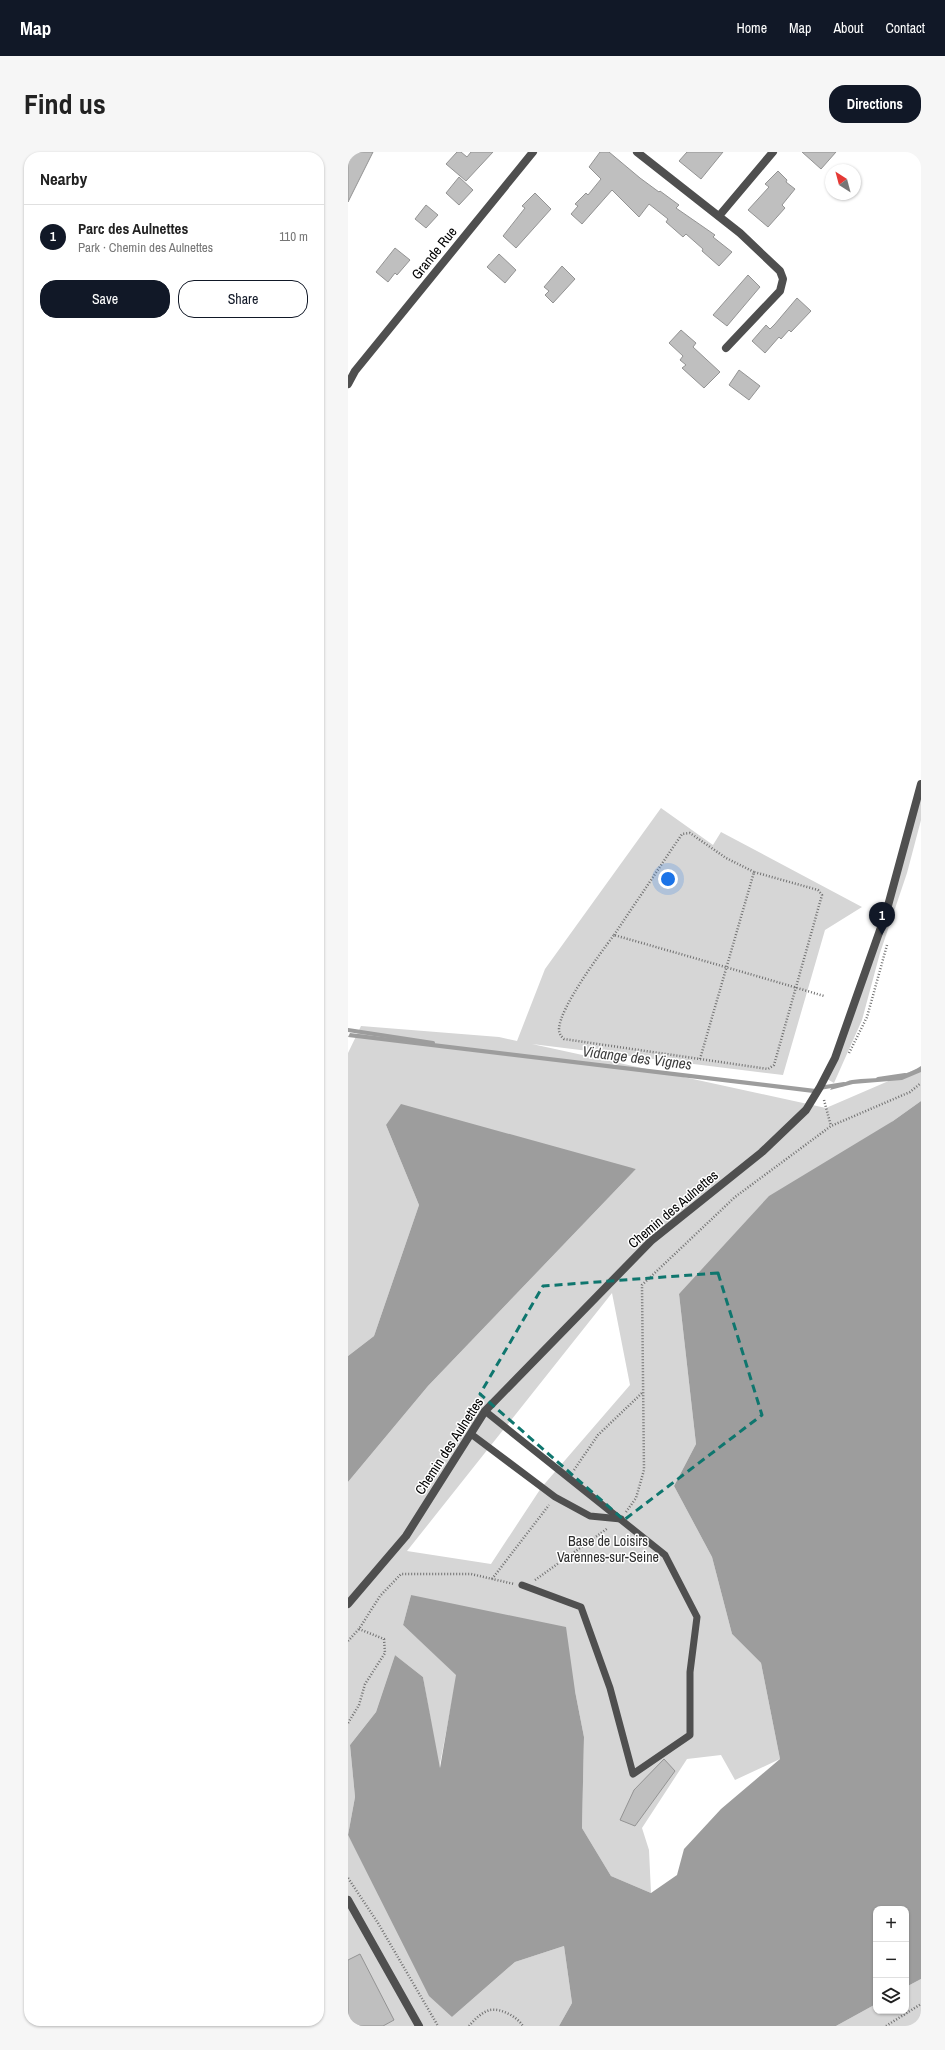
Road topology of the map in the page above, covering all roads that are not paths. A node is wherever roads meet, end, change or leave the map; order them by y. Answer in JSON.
{"nodes":[{"id":1,"x":533,"y":152,"type":"edge"},
{"id":2,"x":637,"y":152,"type":"edge"},
{"id":3,"x":773,"y":152,"type":"edge"},
{"id":4,"x":719,"y":216,"type":"junction"},
{"id":5,"x":726,"y":348,"type":"dead end"},
{"id":6,"x":348,"y":384,"type":"edge"},
{"id":7,"x":921,"y":784,"type":"edge"},
{"id":8,"x":485,"y":1411,"type":"junction"},
{"id":9,"x":471,"y":1434,"type":"junction"},
{"id":10,"x":621,"y":1519,"type":"junction"},
{"id":11,"x":522,"y":1586,"type":"road end"},
{"id":12,"x":348,"y":1604,"type":"edge"},
{"id":13,"x":348,"y":1900,"type":"edge"},
{"id":14,"x":419,"y":2026,"type":"edge"}],
"edges":[{"from":1,"to":6,"type":"street","name":"Grande Rue"},
{"from":2,"to":4,"type":"street"},
{"from":3,"to":4,"type":"street"},
{"from":4,"to":5,"type":"street"},
{"from":7,"to":8,"type":"street","name":"Chemin des Aulnettes"},
{"from":8,"to":9,"type":"street","name":"Chemin des Aulnettes"},
{"from":8,"to":10,"type":"lane"},
{"from":9,"to":10,"type":"lane"},
{"from":9,"to":12,"type":"street","name":"Chemin des Aulnettes"},
{"from":10,"to":11,"type":"lane"},
{"from":13,"to":14,"type":"street"}]}
